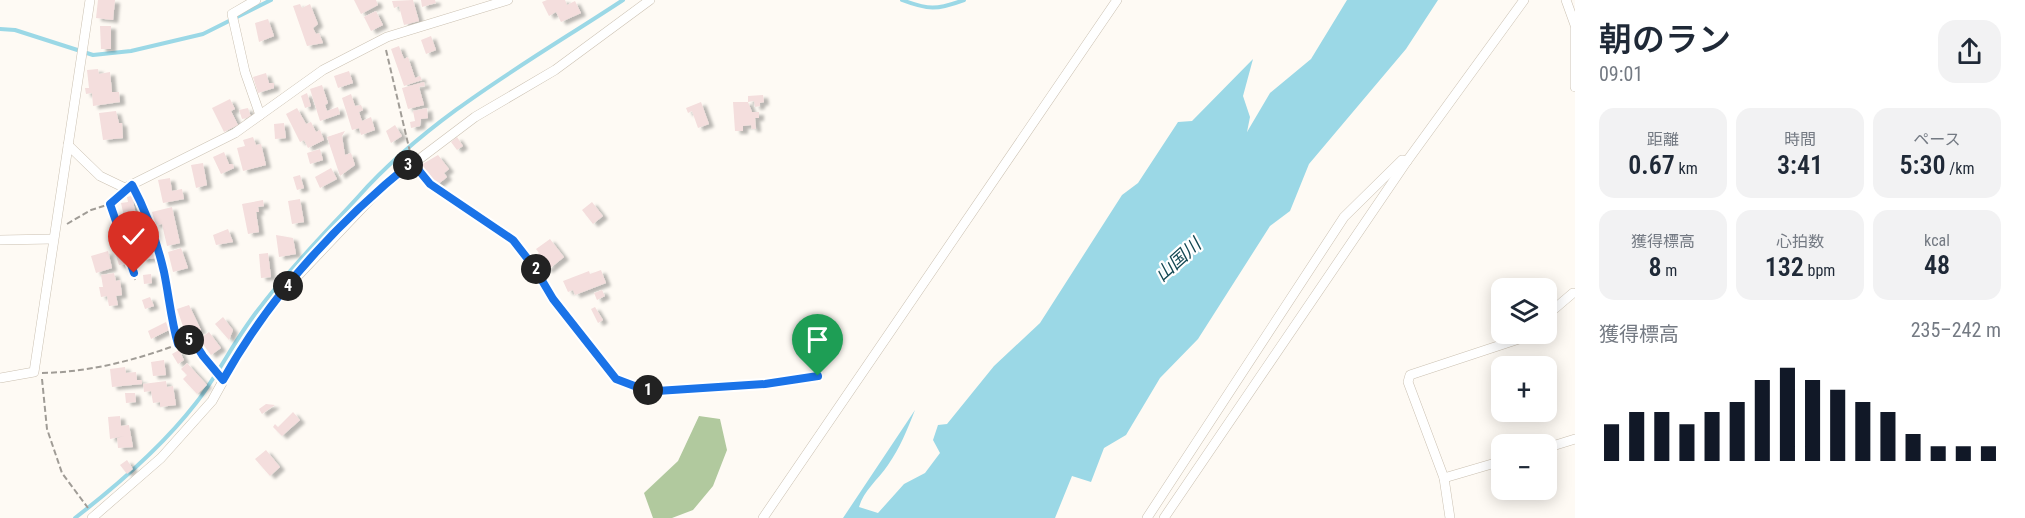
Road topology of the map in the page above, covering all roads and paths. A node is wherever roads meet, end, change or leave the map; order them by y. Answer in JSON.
{"nodes":[{"id":1,"x":90,"y":0,"type":"edge"},
{"id":2,"x":256,"y":0,"type":"edge"},
{"id":3,"x":508,"y":0,"type":"edge"},
{"id":4,"x":650,"y":0,"type":"edge"},
{"id":5,"x":1117,"y":0,"type":"edge"},
{"id":6,"x":1524,"y":0,"type":"edge"},
{"id":7,"x":1566,"y":0,"type":"edge"},
{"id":8,"x":1573,"y":12,"type":"edge"},
{"id":9,"x":1575,"y":27,"type":"edge"},
{"id":10,"x":387,"y":37,"type":"junction"},
{"id":11,"x":1575,"y":87,"type":"edge"},
{"id":12,"x":260,"y":115,"type":"junction"},
{"id":13,"x":68,"y":145,"type":"junction"},
{"id":14,"x":1407,"y":161,"type":"junction"},
{"id":15,"x":412,"y":162,"type":"junction"},
{"id":16,"x":129,"y":186,"type":"junction"},
{"id":17,"x":110,"y":204,"type":"junction"},
{"id":18,"x":53,"y":236,"type":"junction"},
{"id":19,"x":0,"y":240,"type":"edge"},
{"id":20,"x":135,"y":280,"type":"dead end"},
{"id":21,"x":1574,"y":293,"type":"edge"},
{"id":22,"x":1557,"y":307,"type":"edge"},
{"id":23,"x":178,"y":344,"type":"junction"},
{"id":24,"x":1504,"y":344,"type":"edge"},
{"id":25,"x":38,"y":373,"type":"junction"},
{"id":26,"x":818,"y":376,"type":"dead end"},
{"id":27,"x":0,"y":378,"type":"edge"},
{"id":28,"x":223,"y":380,"type":"junction"},
{"id":29,"x":1575,"y":439,"type":"edge"},
{"id":30,"x":1557,"y":444,"type":"edge"},
{"id":31,"x":1491,"y":464,"type":"edge"},
{"id":32,"x":1444,"y":478,"type":"junction"},
{"id":33,"x":93,"y":517,"type":"edge"},
{"id":34,"x":764,"y":518,"type":"edge"},
{"id":35,"x":1148,"y":518,"type":"edge"},
{"id":36,"x":1164,"y":518,"type":"edge"},
{"id":37,"x":1450,"y":518,"type":"edge"}],
"edges":[{"from":1,"to":13,"type":"street"},
{"from":2,"to":12,"type":"street"},
{"from":3,"to":10,"type":"street"},
{"from":4,"to":15,"type":"street"},
{"from":5,"to":34,"type":"street"},
{"from":6,"to":14,"type":"street"},
{"from":7,"to":8,"type":"street"},
{"from":8,"to":9,"type":"street"},
{"from":9,"to":11,"type":"street"},
{"from":10,"to":12,"type":"street"},
{"from":10,"to":15,"type":"path"},
{"from":12,"to":16,"type":"street"},
{"from":13,"to":16,"type":"street"},
{"from":13,"to":18,"type":"street"},
{"from":14,"to":35,"type":"street"},
{"from":14,"to":36,"type":"street"},
{"from":15,"to":26,"type":"path"},
{"from":15,"to":28,"type":"street"},
{"from":16,"to":17,"type":"path"},
{"from":16,"to":23,"type":"path"},
{"from":17,"to":18,"type":"path"},
{"from":17,"to":20,"type":"path"},
{"from":18,"to":19,"type":"street"},
{"from":18,"to":25,"type":"street"},
{"from":21,"to":22,"type":"street"},
{"from":23,"to":25,"type":"path"},
{"from":23,"to":28,"type":"path"},
{"from":24,"to":32,"type":"street"},
{"from":25,"to":27,"type":"street"},
{"from":25,"to":33,"type":"path"},
{"from":28,"to":33,"type":"street"},
{"from":29,"to":30,"type":"street"},
{"from":31,"to":32,"type":"street"},
{"from":32,"to":37,"type":"street"}]}
